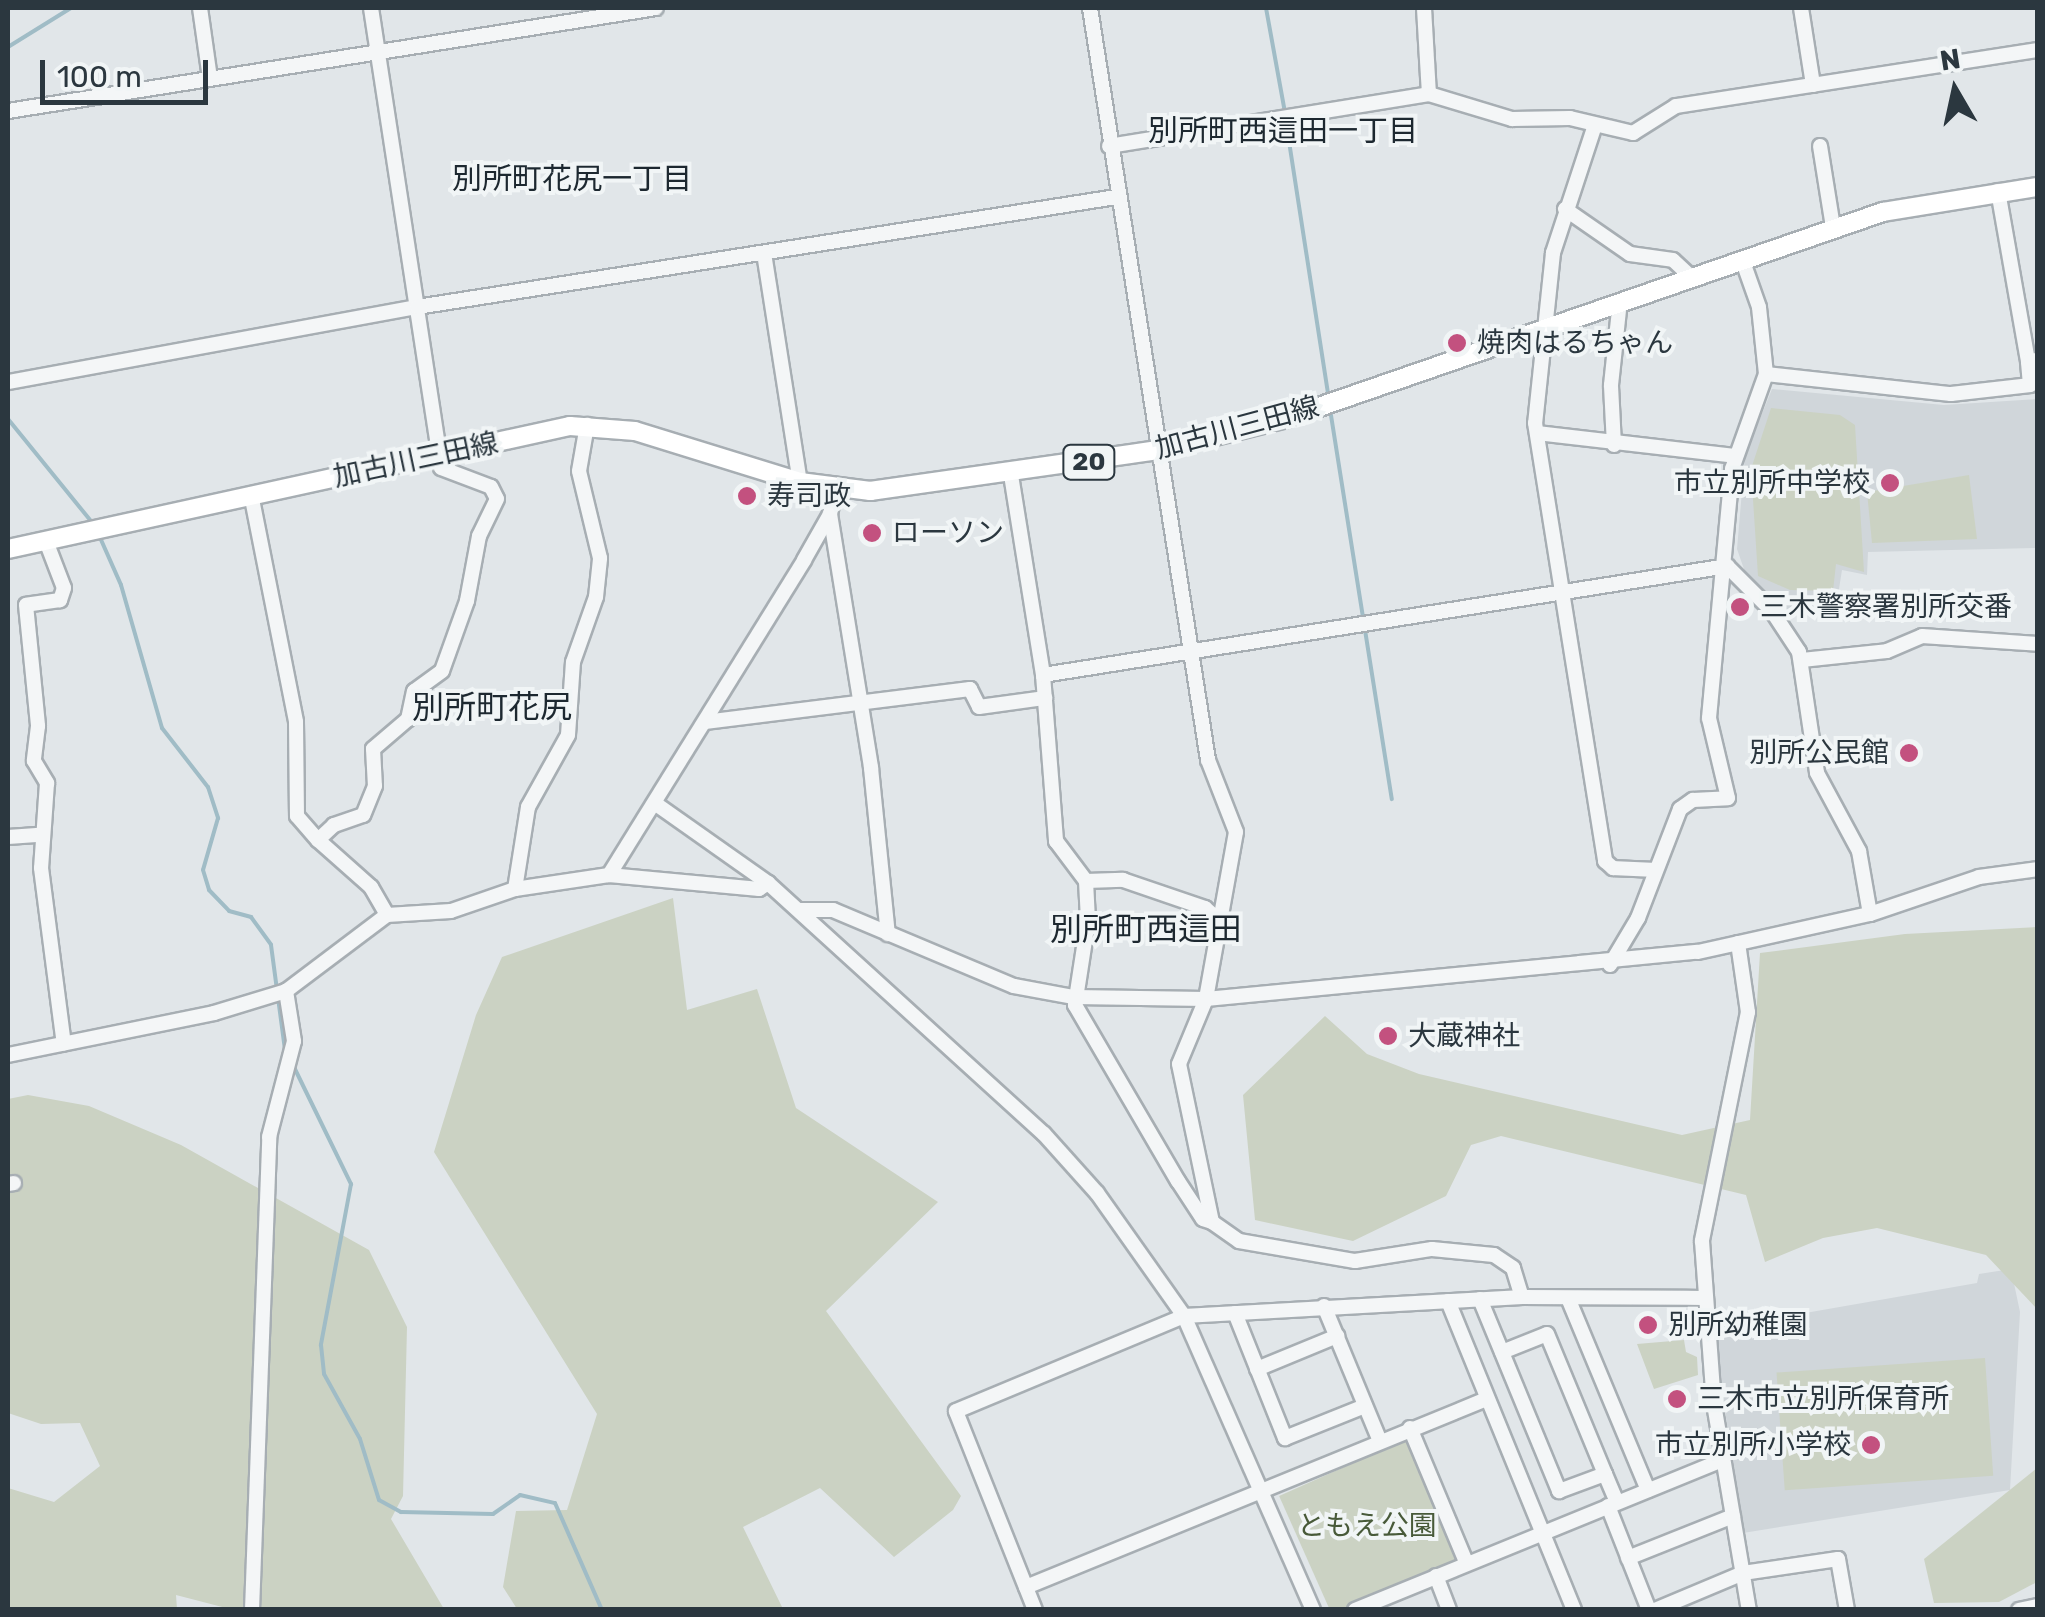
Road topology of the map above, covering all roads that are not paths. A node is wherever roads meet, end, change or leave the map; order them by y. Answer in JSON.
{"nodes":[{"id":1,"x":200,"y":8,"type":"edge"},
{"id":2,"x":370,"y":8,"type":"edge"},
{"id":3,"x":656,"y":8,"type":"edge"},
{"id":4,"x":1090,"y":8,"type":"edge"},
{"id":5,"x":1424,"y":8,"type":"edge"},
{"id":6,"x":1801,"y":8,"type":"edge"},
{"id":7,"x":2038,"y":50,"type":"edge"},
{"id":8,"x":376,"y":53,"type":"junction"},
{"id":9,"x":210,"y":78,"type":"junction"},
{"id":10,"x":1813,"y":85,"type":"junction"},
{"id":11,"x":1429,"y":94,"type":"junction"},
{"id":12,"x":8,"y":111,"type":"edge"},
{"id":13,"x":1595,"y":125,"type":"junction"},
{"id":14,"x":1109,"y":146,"type":"junction"},
{"id":15,"x":1820,"y":146,"type":"dead end"},
{"id":16,"x":2038,"y":187,"type":"edge"},
{"id":17,"x":1998,"y":191,"type":"junction"},
{"id":18,"x":1116,"y":197,"type":"junction"},
{"id":19,"x":1566,"y":209,"type":"junction"},
{"id":20,"x":1833,"y":227,"type":"junction"},
{"id":21,"x":764,"y":253,"type":"junction"},
{"id":22,"x":1742,"y":259,"type":"junction"},
{"id":23,"x":1692,"y":277,"type":"junction"},
{"id":24,"x":1620,"y":302,"type":"junction"},
{"id":25,"x":416,"y":307,"type":"junction"},
{"id":26,"x":1546,"y":328,"type":"junction"},
{"id":27,"x":2032,"y":360,"type":"edge"},
{"id":28,"x":1766,"y":374,"type":"junction"},
{"id":29,"x":8,"y":382,"type":"edge"},
{"id":30,"x":2034,"y":388,"type":"edge"},
{"id":31,"x":586,"y":425,"type":"junction"},
{"id":32,"x":1538,"y":433,"type":"junction"},
{"id":33,"x":1614,"y":445,"type":"junction"},
{"id":34,"x":1158,"y":450,"type":"junction"},
{"id":35,"x":440,"y":456,"type":"junction"},
{"id":36,"x":1736,"y":456,"type":"junction"},
{"id":37,"x":1011,"y":475,"type":"junction"},
{"id":38,"x":800,"y":482,"type":"junction"},
{"id":39,"x":836,"y":488,"type":"junction"},
{"id":40,"x":252,"y":494,"type":"junction"},
{"id":41,"x":830,"y":514,"type":"junction"},
{"id":42,"x":46,"y":541,"type":"junction"},
{"id":43,"x":8,"y":549,"type":"edge"},
{"id":44,"x":1728,"y":566,"type":"junction"},
{"id":45,"x":1563,"y":592,"type":"junction"},
{"id":46,"x":26,"y":605,"type":"junction"},
{"id":47,"x":8,"y":607,"type":"edge"},
{"id":48,"x":2038,"y":644,"type":"edge"},
{"id":49,"x":1189,"y":652,"type":"junction"},
{"id":50,"x":1802,"y":660,"type":"junction"},
{"id":51,"x":1043,"y":675,"type":"junction"},
{"id":52,"x":1045,"y":698,"type":"junction"},
{"id":53,"x":862,"y":704,"type":"junction"},
{"id":54,"x":705,"y":722,"type":"junction"},
{"id":55,"x":656,"y":804,"type":"junction"},
{"id":56,"x":40,"y":835,"type":"junction"},
{"id":57,"x":8,"y":837,"type":"edge"},
{"id":58,"x":318,"y":840,"type":"junction"},
{"id":59,"x":1656,"y":870,"type":"junction"},
{"id":60,"x":2038,"y":870,"type":"edge"},
{"id":61,"x":609,"y":875,"type":"junction"},
{"id":62,"x":1086,"y":880,"type":"junction"},
{"id":63,"x":768,"y":883,"type":"junction"},
{"id":64,"x":515,"y":889,"type":"junction"},
{"id":65,"x":799,"y":910,"type":"junction"},
{"id":66,"x":1870,"y":914,"type":"junction"},
{"id":67,"x":386,"y":915,"type":"junction"},
{"id":68,"x":1222,"y":923,"type":"junction"},
{"id":69,"x":888,"y":934,"type":"junction"},
{"id":70,"x":1738,"y":943,"type":"junction"},
{"id":71,"x":1610,"y":964,"type":"junction"},
{"id":72,"x":286,"y":991,"type":"junction"},
{"id":73,"x":1074,"y":997,"type":"junction"},
{"id":74,"x":1206,"y":999,"type":"junction"},
{"id":75,"x":64,"y":1044,"type":"junction"},
{"id":76,"x":8,"y":1056,"type":"edge"},
{"id":77,"x":1212,"y":1222,"type":"junction"},
{"id":78,"x":1522,"y":1297,"type":"junction"},
{"id":79,"x":1568,"y":1298,"type":"junction"},
{"id":80,"x":1703,"y":1298,"type":"junction"},
{"id":81,"x":1480,"y":1299,"type":"junction"},
{"id":82,"x":1448,"y":1301,"type":"junction"},
{"id":83,"x":1324,"y":1306,"type":"junction"},
{"id":84,"x":1235,"y":1313,"type":"junction"},
{"id":85,"x":1184,"y":1316,"type":"junction"},
{"id":86,"x":1336,"y":1336,"type":"junction"},
{"id":87,"x":1502,"y":1352,"type":"junction"},
{"id":88,"x":1258,"y":1369,"type":"junction"},
{"id":89,"x":1487,"y":1400,"type":"junction"},
{"id":90,"x":1365,"y":1406,"type":"junction"},
{"id":91,"x":1410,"y":1428,"type":"junction"},
{"id":92,"x":1380,"y":1441,"type":"junction"},
{"id":93,"x":1722,"y":1460,"type":"junction"},
{"id":94,"x":1605,"y":1474,"type":"junction"},
{"id":95,"x":1648,"y":1490,"type":"junction"},
{"id":96,"x":1260,"y":1491,"type":"junction"},
{"id":97,"x":1612,"y":1504,"type":"junction"},
{"id":98,"x":1732,"y":1516,"type":"junction"},
{"id":99,"x":1542,"y":1533,"type":"junction"},
{"id":100,"x":1628,"y":1558,"type":"junction"},
{"id":101,"x":1467,"y":1564,"type":"junction"},
{"id":102,"x":1743,"y":1573,"type":"junction"},
{"id":103,"x":1436,"y":1576,"type":"junction"},
{"id":104,"x":1026,"y":1588,"type":"junction"},
{"id":105,"x":2038,"y":1606,"type":"edge"},
{"id":106,"x":252,"y":1610,"type":"edge"},
{"id":107,"x":1035,"y":1610,"type":"edge"},
{"id":108,"x":1312,"y":1610,"type":"edge"},
{"id":109,"x":1355,"y":1610,"type":"edge"},
{"id":110,"x":1449,"y":1610,"type":"edge"},
{"id":111,"x":1574,"y":1610,"type":"edge"},
{"id":112,"x":1652,"y":1610,"type":"edge"},
{"id":113,"x":1749,"y":1610,"type":"edge"},
{"id":114,"x":1847,"y":1610,"type":"edge"},
{"id":115,"x":2019,"y":1610,"type":"edge"}],
"edges":[{"from":1,"to":9,"type":"street"},
{"from":2,"to":8,"type":"street"},
{"from":3,"to":8,"type":"street"},
{"from":4,"to":14,"type":"street"},
{"from":5,"to":11,"type":"street"},
{"from":6,"to":10,"type":"street"},
{"from":7,"to":10,"type":"street"},
{"from":8,"to":9,"type":"street"},
{"from":8,"to":25,"type":"street"},
{"from":9,"to":12,"type":"street"},
{"from":10,"to":13,"type":"street"},
{"from":11,"to":13,"type":"street"},
{"from":11,"to":14,"type":"street"},
{"from":13,"to":19,"type":"street"},
{"from":14,"to":18,"type":"street"},
{"from":15,"to":20,"type":"street"},
{"from":16,"to":17,"type":"main road","name":"加古川三田線","number":"20"},
{"from":17,"to":20,"type":"main road","name":"加古川三田線","number":"20"},
{"from":17,"to":27,"type":"street"},
{"from":18,"to":21,"type":"street"},
{"from":18,"to":34,"type":"street"},
{"from":19,"to":23,"type":"street"},
{"from":19,"to":26,"type":"street"},
{"from":20,"to":22,"type":"main road","name":"加古川三田線","number":"20"},
{"from":21,"to":25,"type":"street"},
{"from":21,"to":38,"type":"street"},
{"from":22,"to":23,"type":"main road","name":"加古川三田線","number":"20"},
{"from":22,"to":28,"type":"street"},
{"from":23,"to":24,"type":"main road","name":"加古川三田線","number":"20"},
{"from":24,"to":26,"type":"main road","name":"加古川三田線","number":"20"},
{"from":24,"to":33,"type":"street"},
{"from":25,"to":29,"type":"street"},
{"from":25,"to":35,"type":"street"},
{"from":26,"to":32,"type":"street"},
{"from":26,"to":34,"type":"main road","name":"加古川三田線","number":"20"},
{"from":27,"to":30,"type":"street"},
{"from":28,"to":30,"type":"street"},
{"from":28,"to":36,"type":"street"},
{"from":31,"to":35,"type":"main road","name":"加古川三田線","number":"20"},
{"from":31,"to":38,"type":"main road","name":"加古川三田線","number":"20"},
{"from":31,"to":64,"type":"street"},
{"from":32,"to":33,"type":"street"},
{"from":32,"to":45,"type":"street"},
{"from":33,"to":36,"type":"street"},
{"from":34,"to":37,"type":"main road","name":"加古川三田線","number":"20"},
{"from":34,"to":49,"type":"street"},
{"from":35,"to":40,"type":"main road","name":"加古川三田線","number":"20"},
{"from":35,"to":58,"type":"street"},
{"from":36,"to":44,"type":"street"},
{"from":37,"to":39,"type":"main road","name":"加古川三田線","number":"20"},
{"from":37,"to":51,"type":"street"},
{"from":38,"to":39,"type":"main road","name":"加古川三田線","number":"20"},
{"from":39,"to":41,"type":"street"},
{"from":40,"to":42,"type":"main road","name":"加古川三田線","number":"20"},
{"from":40,"to":58,"type":"street"},
{"from":41,"to":53,"type":"street"},
{"from":41,"to":54,"type":"street"},
{"from":42,"to":43,"type":"main road","name":"加古川三田線","number":"20"},
{"from":42,"to":46,"type":"street"},
{"from":44,"to":45,"type":"street"},
{"from":44,"to":50,"type":"street"},
{"from":44,"to":59,"type":"street"},
{"from":45,"to":49,"type":"street"},
{"from":45,"to":59,"type":"street"},
{"from":46,"to":47,"type":"street"},
{"from":46,"to":56,"type":"street"},
{"from":48,"to":50,"type":"street"},
{"from":49,"to":51,"type":"street"},
{"from":49,"to":68,"type":"street"},
{"from":50,"to":66,"type":"street"},
{"from":51,"to":52,"type":"street"},
{"from":52,"to":53,"type":"street"},
{"from":52,"to":62,"type":"street"},
{"from":53,"to":54,"type":"street"},
{"from":53,"to":69,"type":"street"},
{"from":54,"to":55,"type":"street"},
{"from":55,"to":61,"type":"street"},
{"from":55,"to":63,"type":"street"},
{"from":56,"to":57,"type":"street"},
{"from":56,"to":75,"type":"street"},
{"from":58,"to":67,"type":"street"},
{"from":59,"to":71,"type":"street"},
{"from":60,"to":66,"type":"street"},
{"from":61,"to":63,"type":"street"},
{"from":61,"to":64,"type":"street"},
{"from":62,"to":68,"type":"street"},
{"from":62,"to":73,"type":"street"},
{"from":63,"to":65,"type":"street"},
{"from":64,"to":67,"type":"street"},
{"from":65,"to":69,"type":"street"},
{"from":65,"to":85,"type":"street"},
{"from":66,"to":70,"type":"street"},
{"from":67,"to":72,"type":"street"},
{"from":68,"to":74,"type":"street"},
{"from":69,"to":73,"type":"street"},
{"from":70,"to":71,"type":"street"},
{"from":70,"to":80,"type":"street"},
{"from":71,"to":74,"type":"street"},
{"from":72,"to":75,"type":"street"},
{"from":72,"to":106,"type":"street"},
{"from":73,"to":74,"type":"street"},
{"from":73,"to":77,"type":"street"},
{"from":74,"to":77,"type":"street"},
{"from":75,"to":76,"type":"street"},
{"from":77,"to":78,"type":"street"},
{"from":78,"to":79,"type":"street"},
{"from":78,"to":81,"type":"street"},
{"from":79,"to":80,"type":"street"},
{"from":79,"to":95,"type":"street"},
{"from":80,"to":93,"type":"street"},
{"from":81,"to":82,"type":"street"},
{"from":81,"to":87,"type":"street"},
{"from":82,"to":83,"type":"street"},
{"from":82,"to":89,"type":"street"},
{"from":83,"to":84,"type":"street"},
{"from":83,"to":86,"type":"street"},
{"from":84,"to":85,"type":"street"},
{"from":84,"to":88,"type":"street"},
{"from":85,"to":96,"type":"street"},
{"from":85,"to":104,"type":"street"},
{"from":86,"to":88,"type":"street"},
{"from":86,"to":90,"type":"street"},
{"from":87,"to":94,"type":"street"},
{"from":87,"to":94,"type":"street"},
{"from":88,"to":90,"type":"street"},
{"from":89,"to":91,"type":"street"},
{"from":89,"to":99,"type":"street"},
{"from":90,"to":92,"type":"street"},
{"from":91,"to":92,"type":"street"},
{"from":91,"to":101,"type":"street"},
{"from":92,"to":96,"type":"street"},
{"from":93,"to":95,"type":"street"},
{"from":93,"to":98,"type":"street"},
{"from":94,"to":97,"type":"street"},
{"from":95,"to":97,"type":"street"},
{"from":96,"to":104,"type":"street"},
{"from":96,"to":108,"type":"street"},
{"from":97,"to":99,"type":"street"},
{"from":97,"to":100,"type":"street"},
{"from":98,"to":100,"type":"street"},
{"from":98,"to":102,"type":"street"},
{"from":99,"to":101,"type":"street"},
{"from":99,"to":111,"type":"street"},
{"from":100,"to":112,"type":"street"},
{"from":101,"to":103,"type":"street"},
{"from":102,"to":112,"type":"street"},
{"from":102,"to":113,"type":"street"},
{"from":102,"to":114,"type":"street"},
{"from":103,"to":109,"type":"street"},
{"from":103,"to":110,"type":"street"},
{"from":104,"to":107,"type":"street"},
{"from":105,"to":115,"type":"street"}]}
